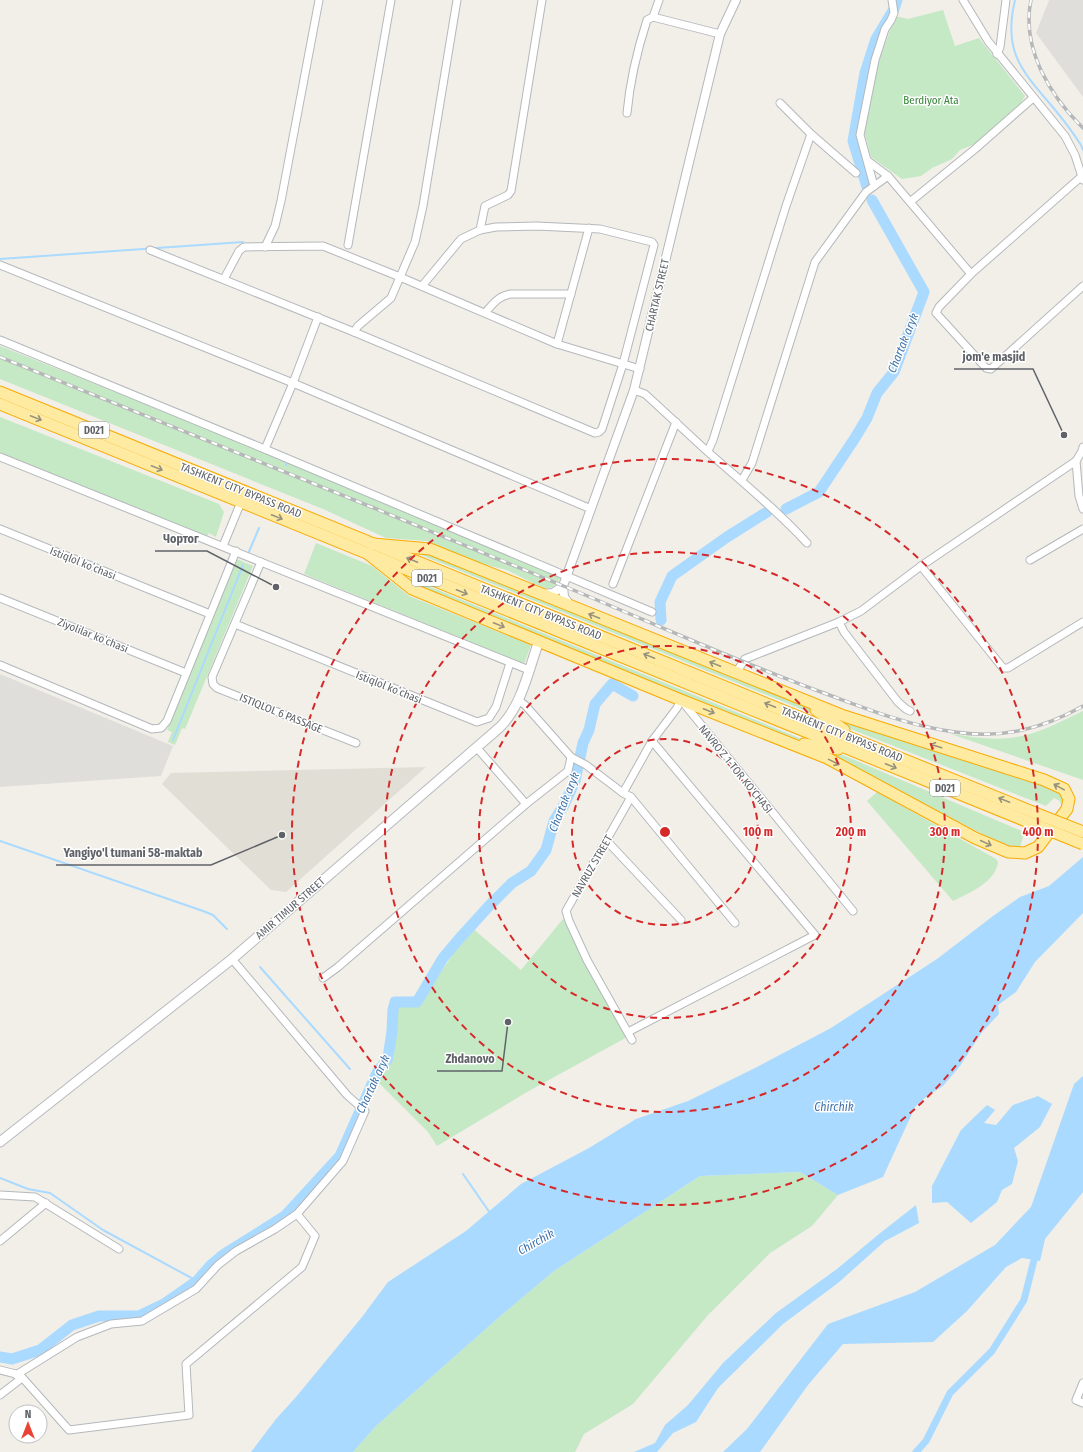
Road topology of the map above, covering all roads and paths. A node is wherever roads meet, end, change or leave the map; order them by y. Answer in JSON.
{"nodes":[{"id":1,"x":319,"y":0,"type":"edge"},
{"id":2,"x":391,"y":0,"type":"edge"},
{"id":3,"x":457,"y":0,"type":"edge"},
{"id":4,"x":542,"y":0,"type":"edge"},
{"id":5,"x":659,"y":0,"type":"edge"},
{"id":6,"x":736,"y":0,"type":"edge"},
{"id":7,"x":892,"y":0,"type":"edge"},
{"id":8,"x":963,"y":0,"type":"edge"},
{"id":9,"x":1006,"y":0,"type":"edge"},
{"id":10,"x":653,"y":17,"type":"junction"},
{"id":11,"x":720,"y":34,"type":"junction"},
{"id":12,"x":997,"y":54,"type":"junction"},
{"id":13,"x":1033,"y":98,"type":"junction"},
{"id":14,"x":780,"y":103,"type":"dead end"},
{"id":15,"x":627,"y":113,"type":"dead end"},
{"id":16,"x":811,"y":134,"type":"junction"},
{"id":17,"x":868,"y":161,"type":"junction"},
{"id":18,"x":856,"y":173,"type":"dead end"},
{"id":19,"x":888,"y":176,"type":"junction"},
{"id":20,"x":1083,"y":178,"type":"edge"},
{"id":21,"x":874,"y":186,"type":"junction"},
{"id":22,"x":910,"y":202,"type":"junction"},
{"id":23,"x":589,"y":228,"type":"junction"},
{"id":24,"x":480,"y":230,"type":"junction"},
{"id":25,"x":348,"y":245,"type":"dead end"},
{"id":26,"x":265,"y":247,"type":"junction"},
{"id":27,"x":150,"y":250,"type":"dead end"},
{"id":28,"x":0,"y":265,"type":"edge"},
{"id":29,"x":971,"y":274,"type":"junction"},
{"id":30,"x":400,"y":277,"type":"junction"},
{"id":31,"x":224,"y":279,"type":"junction"},
{"id":32,"x":422,"y":286,"type":"junction"},
{"id":33,"x":1083,"y":286,"type":"edge"},
{"id":34,"x":572,"y":294,"type":"junction"},
{"id":35,"x":485,"y":313,"type":"junction"},
{"id":36,"x":318,"y":317,"type":"junction"},
{"id":37,"x":354,"y":332,"type":"junction"},
{"id":38,"x":0,"y":340,"type":"edge"},
{"id":39,"x":557,"y":344,"type":"junction"},
{"id":40,"x":624,"y":364,"type":"junction"},
{"id":41,"x":640,"y":368,"type":"junction"},
{"id":42,"x":293,"y":383,"type":"junction"},
{"id":43,"x":634,"y":390,"type":"junction"},
{"id":44,"x":0,"y":392,"type":"edge"},
{"id":45,"x":0,"y":404,"type":"edge"},
{"id":46,"x":676,"y":422,"type":"junction"},
{"id":47,"x":1083,"y":447,"type":"edge"},
{"id":48,"x":265,"y":449,"type":"junction"},
{"id":49,"x":708,"y":451,"type":"junction"},
{"id":50,"x":0,"y":457,"type":"edge"},
{"id":51,"x":1076,"y":461,"type":"junction"},
{"id":52,"x":742,"y":480,"type":"junction"},
{"id":53,"x":245,"y":491,"type":"junction"},
{"id":54,"x":241,"y":502,"type":"junction"},
{"id":55,"x":591,"y":509,"type":"junction"},
{"id":56,"x":1083,"y":509,"type":"edge"},
{"id":57,"x":0,"y":529,"type":"edge"},
{"id":58,"x":1083,"y":529,"type":"edge"},
{"id":59,"x":807,"y":543,"type":"dead end"},
{"id":60,"x":223,"y":546,"type":"junction"},
{"id":61,"x":370,"y":548,"type":"junction"},
{"id":62,"x":236,"y":551,"type":"junction"},
{"id":63,"x":1030,"y":560,"type":"dead end"},
{"id":64,"x":262,"y":562,"type":"junction"},
{"id":65,"x":922,"y":566,"type":"junction"},
{"id":66,"x":566,"y":576,"type":"junction"},
{"id":67,"x":613,"y":584,"type":"dead end"},
{"id":68,"x":563,"y":586,"type":"junction"},
{"id":69,"x":538,"y":593,"type":"junction"},
{"id":70,"x":0,"y":598,"type":"edge"},
{"id":71,"x":574,"y":607,"type":"junction"},
{"id":72,"x":652,"y":612,"type":"dead end"},
{"id":73,"x":210,"y":614,"type":"junction"},
{"id":74,"x":839,"y":622,"type":"junction"},
{"id":75,"x":1083,"y":622,"type":"edge"},
{"id":76,"x":236,"y":624,"type":"junction"},
{"id":77,"x":538,"y":641,"type":"junction"},
{"id":78,"x":510,"y":663,"type":"junction"},
{"id":79,"x":0,"y":665,"type":"edge"},
{"id":80,"x":528,"y":670,"type":"junction"},
{"id":81,"x":186,"y":673,"type":"junction"},
{"id":82,"x":736,"y":673,"type":"junction"},
{"id":83,"x":518,"y":700,"type":"junction"},
{"id":84,"x":681,"y":700,"type":"junction"},
{"id":85,"x":803,"y":700,"type":"junction"},
{"id":86,"x":910,"y":711,"type":"dead end"},
{"id":87,"x":652,"y":741,"type":"junction"},
{"id":88,"x":785,"y":742,"type":"junction"},
{"id":89,"x":356,"y":743,"type":"dead end"},
{"id":90,"x":856,"y":746,"type":"junction"},
{"id":91,"x":477,"y":748,"type":"junction"},
{"id":92,"x":573,"y":758,"type":"junction"},
{"id":93,"x":623,"y":793,"type":"junction"},
{"id":94,"x":631,"y":797,"type":"junction"},
{"id":95,"x":526,"y":804,"type":"junction"},
{"id":96,"x":1038,"y":820,"type":"junction"},
{"id":97,"x":1083,"y":832,"type":"edge"},
{"id":98,"x":606,"y":840,"type":"junction"},
{"id":99,"x":1083,"y":844,"type":"edge"},
{"id":100,"x":853,"y":911,"type":"dead end"},
{"id":101,"x":682,"y":920,"type":"dead end"},
{"id":102,"x":735,"y":923,"type":"dead end"},
{"id":103,"x":232,"y":958,"type":"junction"},
{"id":104,"x":323,"y":978,"type":"dead end"},
{"id":105,"x":628,"y":1032,"type":"junction"},
{"id":106,"x":632,"y":1040,"type":"dead end"},
{"id":107,"x":0,"y":1142,"type":"edge"},
{"id":108,"x":0,"y":1195,"type":"edge"},
{"id":109,"x":46,"y":1203,"type":"junction"},
{"id":110,"x":297,"y":1214,"type":"junction"},
{"id":111,"x":0,"y":1241,"type":"edge"},
{"id":112,"x":119,"y":1249,"type":"dead end"},
{"id":113,"x":0,"y":1370,"type":"edge"},
{"id":114,"x":19,"y":1376,"type":"junction"},
{"id":115,"x":1083,"y":1383,"type":"edge"},
{"id":116,"x":0,"y":1395,"type":"edge"},
{"id":117,"x":1083,"y":1403,"type":"edge"}],
"edges":[{"from":1,"to":26,"type":"street"},
{"from":2,"to":25,"type":"street"},
{"from":3,"to":30,"type":"street"},
{"from":4,"to":24,"type":"street"},
{"from":5,"to":10,"type":"street"},
{"from":6,"to":11,"type":"street","name":"CHARTAK STREET"},
{"from":7,"to":17,"type":"street"},
{"from":8,"to":12,"type":"street"},
{"from":9,"to":12,"type":"street"},
{"from":10,"to":11,"type":"street"},
{"from":10,"to":15,"type":"street"},
{"from":11,"to":41,"type":"street","name":"CHARTAK STREET"},
{"from":12,"to":13,"type":"street"},
{"from":13,"to":20,"type":"street"},
{"from":13,"to":22,"type":"street"},
{"from":14,"to":16,"type":"street"},
{"from":16,"to":18,"type":"street"},
{"from":16,"to":49,"type":"street"},
{"from":17,"to":19,"type":"street"},
{"from":17,"to":21,"type":"street"},
{"from":19,"to":21,"type":"street"},
{"from":19,"to":22,"type":"street"},
{"from":20,"to":29,"type":"street"},
{"from":21,"to":52,"type":"street"},
{"from":22,"to":29,"type":"street"},
{"from":23,"to":24,"type":"street"},
{"from":23,"to":34,"type":"street"},
{"from":23,"to":40,"type":"street"},
{"from":24,"to":32,"type":"street"},
{"from":26,"to":30,"type":"street"},
{"from":26,"to":31,"type":"street"},
{"from":27,"to":31,"type":"street"},
{"from":28,"to":42,"type":"street"},
{"from":29,"to":33,"type":"street"},
{"from":30,"to":32,"type":"street"},
{"from":30,"to":37,"type":"street"},
{"from":31,"to":36,"type":"street"},
{"from":32,"to":35,"type":"street"},
{"from":34,"to":35,"type":"street"},
{"from":34,"to":39,"type":"street"},
{"from":35,"to":39,"type":"street"},
{"from":36,"to":37,"type":"street"},
{"from":36,"to":42,"type":"street"},
{"from":37,"to":40,"type":"street"},
{"from":38,"to":48,"type":"street"},
{"from":39,"to":40,"type":"street"},
{"from":40,"to":41,"type":"street"},
{"from":41,"to":43,"type":"street","name":"CHARTAK STREET"},
{"from":42,"to":48,"type":"street"},
{"from":42,"to":55,"type":"street"},
{"from":43,"to":46,"type":"street"},
{"from":43,"to":55,"type":"street","name":"CHARTAK STREET"},
{"from":44,"to":53,"type":"highway","name":"TASHKENT CITY BYPASS ROAD","number":"D021"},
{"from":45,"to":54,"type":"highway","name":"TASHKENT CITY BYPASS ROAD","number":"D021","one_way":true},
{"from":46,"to":49,"type":"street"},
{"from":46,"to":67,"type":"street"},
{"from":47,"to":51,"type":"street"},
{"from":48,"to":66,"type":"street"},
{"from":49,"to":52,"type":"street"},
{"from":50,"to":60,"type":"street"},
{"from":51,"to":56,"type":"street"},
{"from":51,"to":65,"type":"street"},
{"from":52,"to":59,"type":"street"},
{"from":53,"to":54,"type":"highway"},
{"from":53,"to":61,"type":"highway","name":"TASHKENT CITY BYPASS ROAD","number":"D021"},
{"from":54,"to":60,"type":"street"},
{"from":54,"to":61,"type":"highway","name":"TASHKENT CITY BYPASS ROAD","number":"D021","one_way":true},
{"from":55,"to":66,"type":"street","name":"CHARTAK STREET"},
{"from":57,"to":73,"type":"street","name":"Istiqlol koʻchasi"},
{"from":58,"to":63,"type":"street"},
{"from":60,"to":62,"type":"street"},
{"from":61,"to":69,"type":"highway"},
{"from":61,"to":77,"type":"highway","one_way":true},
{"from":61,"to":90,"type":"highway","name":"TASHKENT CITY BYPASS ROAD","number":"D021"},
{"from":62,"to":64,"type":"street"},
{"from":62,"to":73,"type":"street"},
{"from":64,"to":76,"type":"street"},
{"from":64,"to":78,"type":"street"},
{"from":65,"to":74,"type":"street"},
{"from":65,"to":75,"type":"street"},
{"from":66,"to":68,"type":"street","name":"CHARTAK STREET"},
{"from":66,"to":72,"type":"street"},
{"from":68,"to":69,"type":"street"},
{"from":68,"to":71,"type":"street"},
{"from":69,"to":71,"type":"highway"},
{"from":70,"to":81,"type":"street","name":"Ziyolilar koʻchasi"},
{"from":82,"to":71,"type":"highway","one_way":true},
{"from":73,"to":81,"type":"street"},
{"from":74,"to":82,"type":"street"},
{"from":74,"to":86,"type":"street"},
{"from":76,"to":78,"type":"street","name":"Istiqlol koʻchasi"},
{"from":76,"to":89,"type":"street","name":"ISTIQLOL 6 PASSAGE"},
{"from":77,"to":80,"type":"main road","name":"AMIR TIMUR STREET"},
{"from":77,"to":84,"type":"highway"},
{"from":78,"to":80,"type":"street"},
{"from":79,"to":81,"type":"street"},
{"from":80,"to":83,"type":"main road","name":"AMIR TIMUR STREET"},
{"from":82,"to":85,"type":"highway"},
{"from":83,"to":91,"type":"main road","name":"AMIR TIMUR STREET"},
{"from":83,"to":92,"type":"street"},
{"from":84,"to":87,"type":"street"},
{"from":84,"to":88,"type":"highway","one_way":true},
{"from":84,"to":100,"type":"street","name":"NAVRO'Z 1-TOR KO'CHASI"},
{"from":88,"to":85,"type":"highway","one_way":true},
{"from":85,"to":90,"type":"highway"},
{"from":87,"to":93,"type":"street"},
{"from":87,"to":105,"type":"street"},
{"from":88,"to":90,"type":"highway"},
{"from":90,"to":96,"type":"highway","name":"TASHKENT CITY BYPASS ROAD","number":"D021"},
{"from":91,"to":95,"type":"street"},
{"from":91,"to":103,"type":"main road","name":"AMIR TIMUR STREET"},
{"from":92,"to":93,"type":"street"},
{"from":92,"to":95,"type":"street"},
{"from":93,"to":94,"type":"street"},
{"from":94,"to":98,"type":"street","name":"NAVRUZ STREET"},
{"from":94,"to":102,"type":"street"},
{"from":95,"to":104,"type":"street"},
{"from":96,"to":97,"type":"highway","name":"TASHKENT CITY BYPASS ROAD","number":"D021","bridge":true},
{"from":96,"to":99,"type":"highway","name":"TASHKENT CITY BYPASS ROAD","number":"D021","bridge":true},
{"from":98,"to":101,"type":"street"},
{"from":98,"to":105,"type":"street","name":"NAVRUZ STREET"},
{"from":103,"to":107,"type":"main road","name":"AMIR TIMUR STREET"},
{"from":103,"to":110,"type":"street"},
{"from":105,"to":106,"type":"street","name":"NAVRUZ STREET"},
{"from":108,"to":109,"type":"street"},
{"from":109,"to":111,"type":"street"},
{"from":109,"to":112,"type":"street"},
{"from":110,"to":114,"type":"street"},
{"from":110,"to":114,"type":"street"},
{"from":113,"to":114,"type":"street"},
{"from":114,"to":116,"type":"street"},
{"from":115,"to":117,"type":"street"}]}
